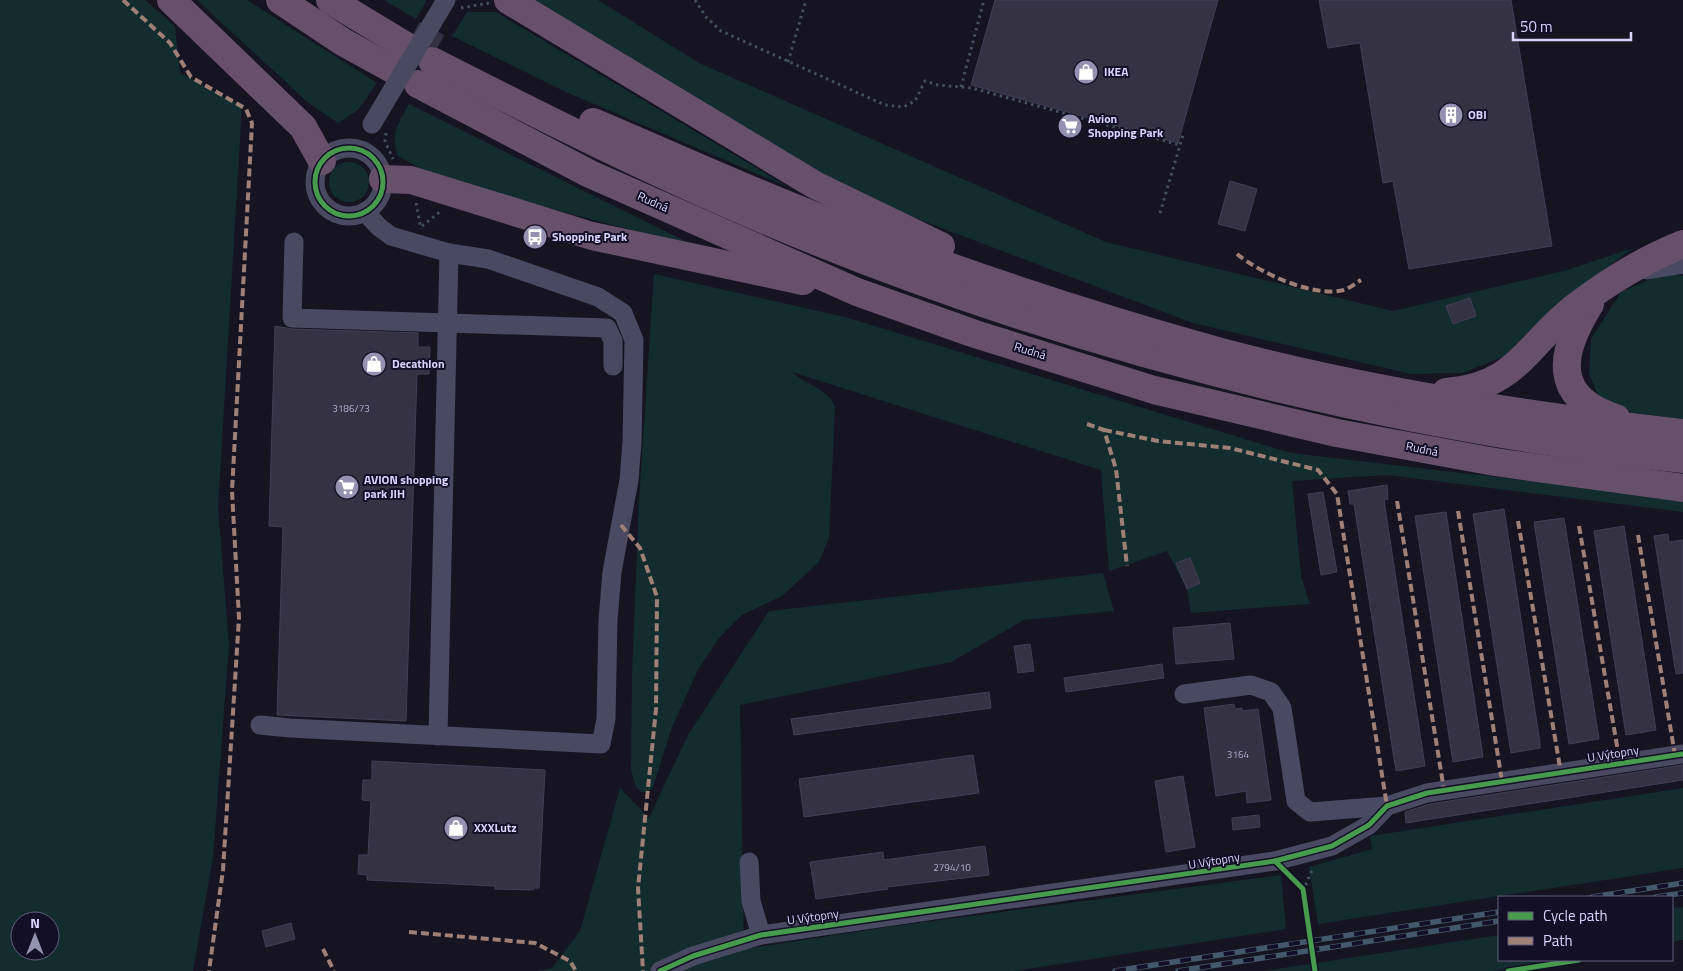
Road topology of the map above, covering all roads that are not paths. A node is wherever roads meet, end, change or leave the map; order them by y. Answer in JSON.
{"nodes":[{"id":1,"x":171,"y":0,"type":"edge"},
{"id":2,"x":280,"y":0,"type":"edge"},
{"id":3,"x":330,"y":0,"type":"edge"},
{"id":4,"x":344,"y":0,"type":"edge"},
{"id":5,"x":446,"y":0,"type":"edge"},
{"id":6,"x":509,"y":0,"type":"edge"},
{"id":7,"x":392,"y":69,"type":"dead end"},
{"id":8,"x":418,"y":84,"type":"dead end"},
{"id":9,"x":361,"y":150,"type":"junction"},
{"id":10,"x":322,"y":161,"type":"junction"},
{"id":11,"x":383,"y":179,"type":"junction"},
{"id":12,"x":365,"y":212,"type":"junction"},
{"id":13,"x":294,"y":242,"type":"dead end"},
{"id":14,"x":1683,"y":244,"type":"edge"},
{"id":15,"x":449,"y":253,"type":"junction"},
{"id":16,"x":1683,"y":264,"type":"edge"},
{"id":17,"x":1607,"y":284,"type":"junction"},
{"id":18,"x":857,"y":292,"type":"junction"},
{"id":19,"x":447,"y":322,"type":"junction"},
{"id":20,"x":1131,"y":326,"type":"junction"},
{"id":21,"x":613,"y":366,"type":"dead end"},
{"id":22,"x":1402,"y":392,"type":"junction"},
{"id":23,"x":1651,"y":430,"type":"junction"},
{"id":24,"x":1683,"y":433,"type":"edge"},
{"id":25,"x":1683,"y":459,"type":"edge"},
{"id":26,"x":1683,"y":488,"type":"edge"},
{"id":27,"x":1184,"y":694,"type":"dead end"},
{"id":28,"x":260,"y":725,"type":"dead end"},
{"id":29,"x":438,"y":736,"type":"junction"},
{"id":30,"x":1683,"y":754,"type":"edge"},
{"id":31,"x":1387,"y":806,"type":"junction"},
{"id":32,"x":749,"y":862,"type":"dead end"},
{"id":33,"x":761,"y":935,"type":"junction"},
{"id":34,"x":660,"y":971,"type":"edge"}],
"edges":[{"from":1,"to":10,"type":"highway"},
{"from":2,"to":7,"type":"highway"},
{"from":3,"to":4,"type":"highway"},
{"from":5,"to":9,"type":"street","bridge":true},
{"from":6,"to":20,"type":"highway"},
{"from":8,"to":18,"type":"highway","name":"Rudná"},
{"from":9,"to":10,"type":"street"},
{"from":9,"to":11,"type":"street"},
{"from":10,"to":12,"type":"street"},
{"from":11,"to":12,"type":"street"},
{"from":11,"to":18,"type":"highway"},
{"from":12,"to":15,"type":"street"},
{"from":13,"to":19,"type":"street"},
{"from":14,"to":17,"type":"highway"},
{"from":15,"to":19,"type":"street"},
{"from":15,"to":29,"type":"street"},
{"from":16,"to":17,"type":"street"},
{"from":17,"to":22,"type":"highway"},
{"from":17,"to":23,"type":"highway"},
{"from":18,"to":26,"type":"highway","name":"Rudná"},
{"from":19,"to":21,"type":"street"},
{"from":19,"to":29,"type":"street"},
{"from":20,"to":22,"type":"highway"},
{"from":20,"to":25,"type":"highway"},
{"from":22,"to":23,"type":"highway"},
{"from":23,"to":24,"type":"highway"},
{"from":27,"to":31,"type":"street"},
{"from":28,"to":29,"type":"street"},
{"from":30,"to":31,"type":"street","name":"U Výtopny"},
{"from":31,"to":33,"type":"street","name":"U Výtopny"},
{"from":32,"to":33,"type":"street"},
{"from":33,"to":34,"type":"street","name":"U Výtopny"}]}
